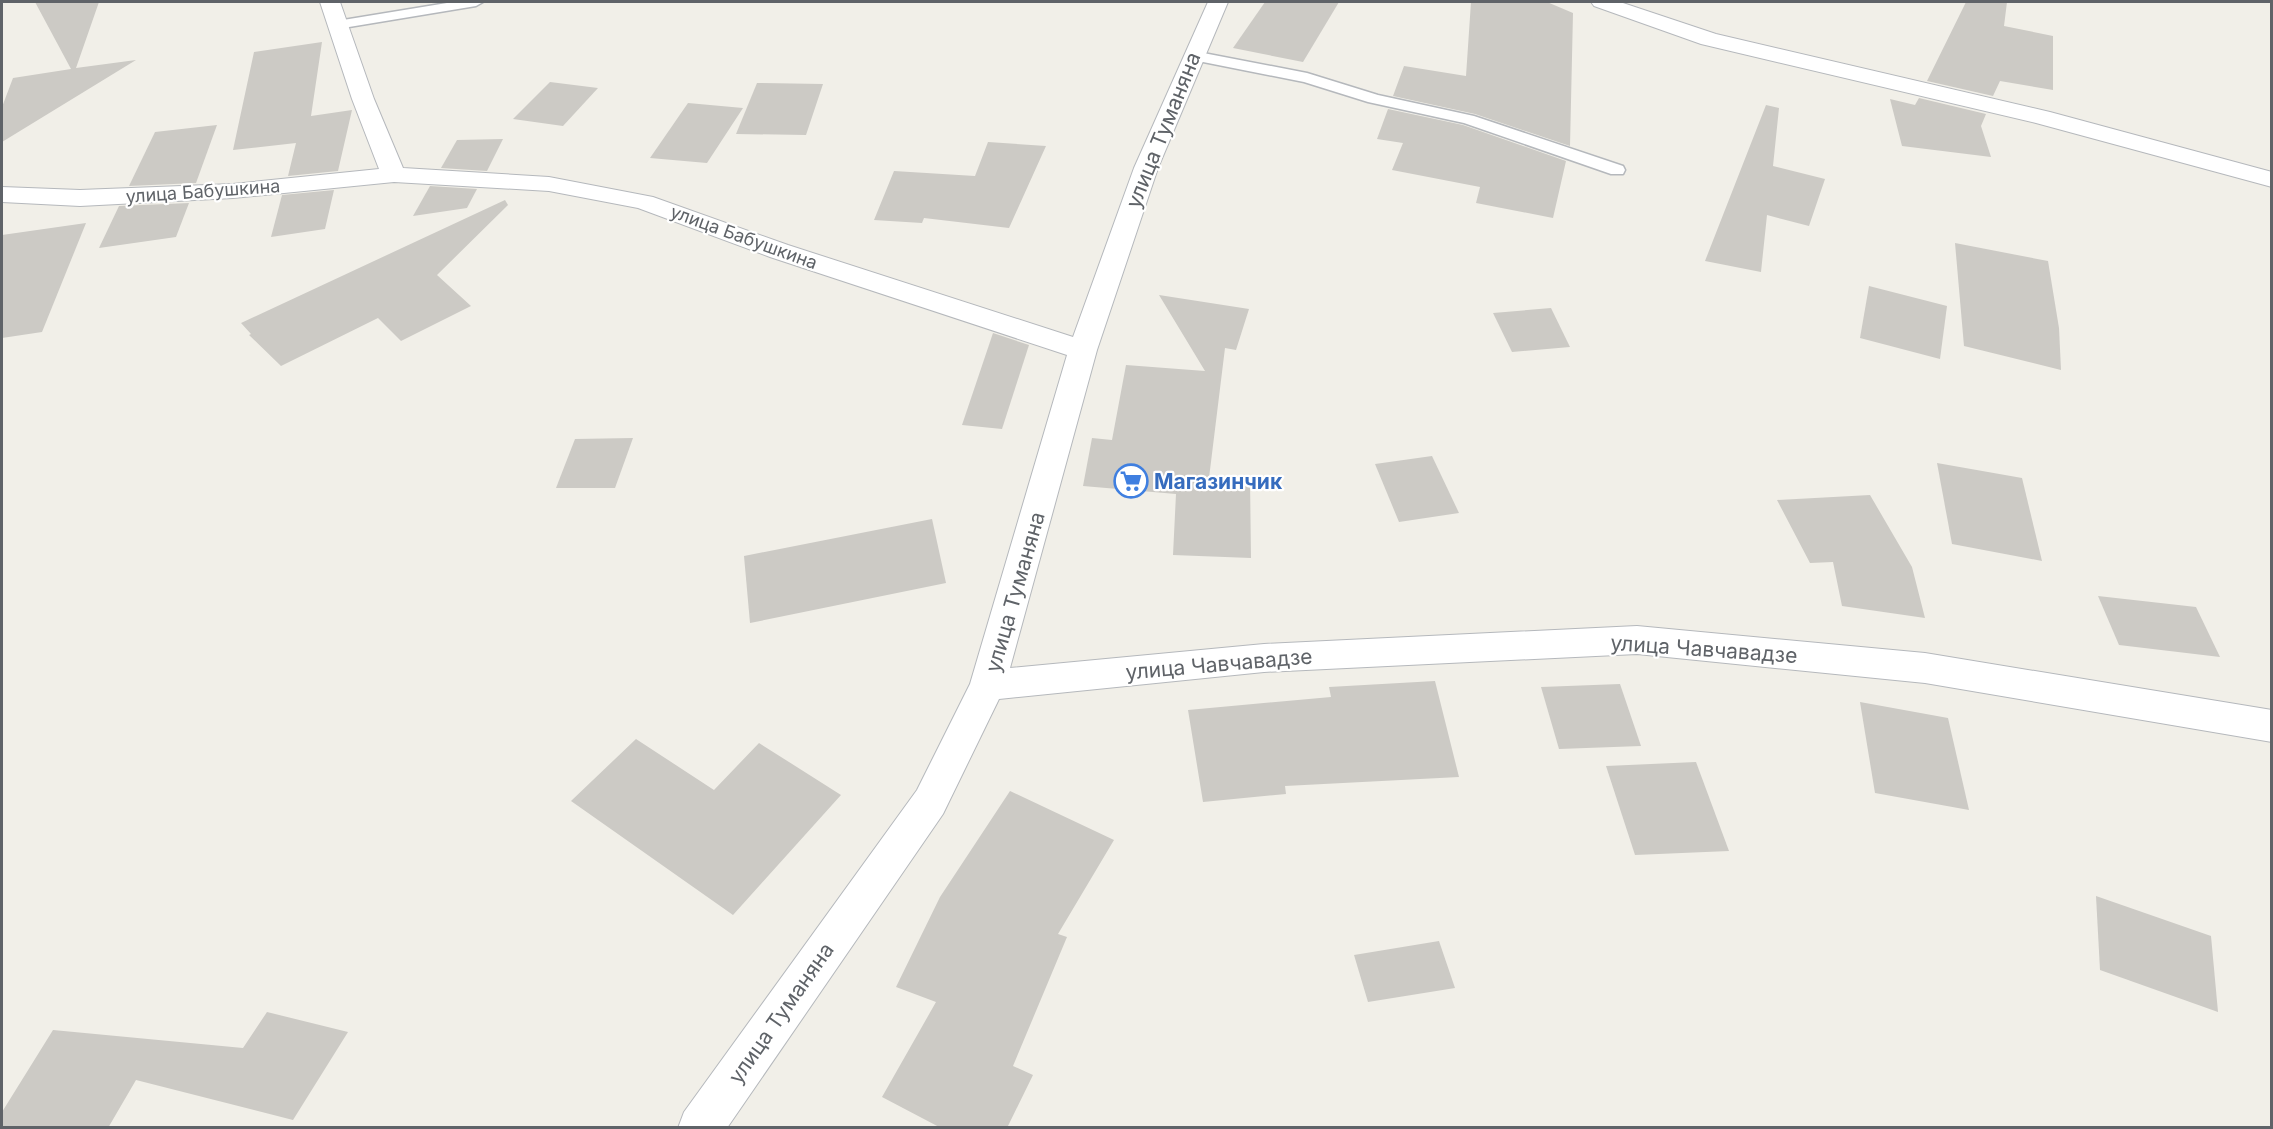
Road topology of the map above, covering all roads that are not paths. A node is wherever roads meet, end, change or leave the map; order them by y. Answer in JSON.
{"nodes":[{"id":1,"x":330,"y":2,"type":"edge"},
{"id":2,"x":476,"y":2,"type":"edge"},
{"id":3,"x":1218,"y":2,"type":"edge"},
{"id":4,"x":1601,"y":2,"type":"edge"},
{"id":5,"x":337,"y":25,"type":"junction"},
{"id":6,"x":1193,"y":56,"type":"junction"},
{"id":7,"x":1617,"y":170,"type":"dead end"},
{"id":8,"x":394,"y":175,"type":"junction"},
{"id":9,"x":2271,"y":180,"type":"edge"},
{"id":10,"x":4,"y":199,"type":"edge"},
{"id":11,"x":1083,"y":350,"type":"junction"},
{"id":12,"x":988,"y":685,"type":"junction"},
{"id":13,"x":2271,"y":726,"type":"edge"},
{"id":14,"x":700,"y":1128,"type":"edge"}],
"edges":[{"from":1,"to":5,"type":"street"},
{"from":2,"to":5,"type":"lane"},
{"from":3,"to":6,"type":"street","name":"улица Туманяна"},
{"from":4,"to":9,"type":"street"},
{"from":5,"to":8,"type":"street"},
{"from":6,"to":7,"type":"lane"},
{"from":6,"to":11,"type":"street","name":"улица Туманяна"},
{"from":8,"to":10,"type":"street","name":"улица Бабушкина"},
{"from":8,"to":11,"type":"street","name":"улица Бабушкина"},
{"from":11,"to":12,"type":"street","name":"улица Туманяна"},
{"from":12,"to":13,"type":"street","name":"улица Чавчавадзе"},
{"from":12,"to":14,"type":"street","name":"улица Туманяна"}]}
